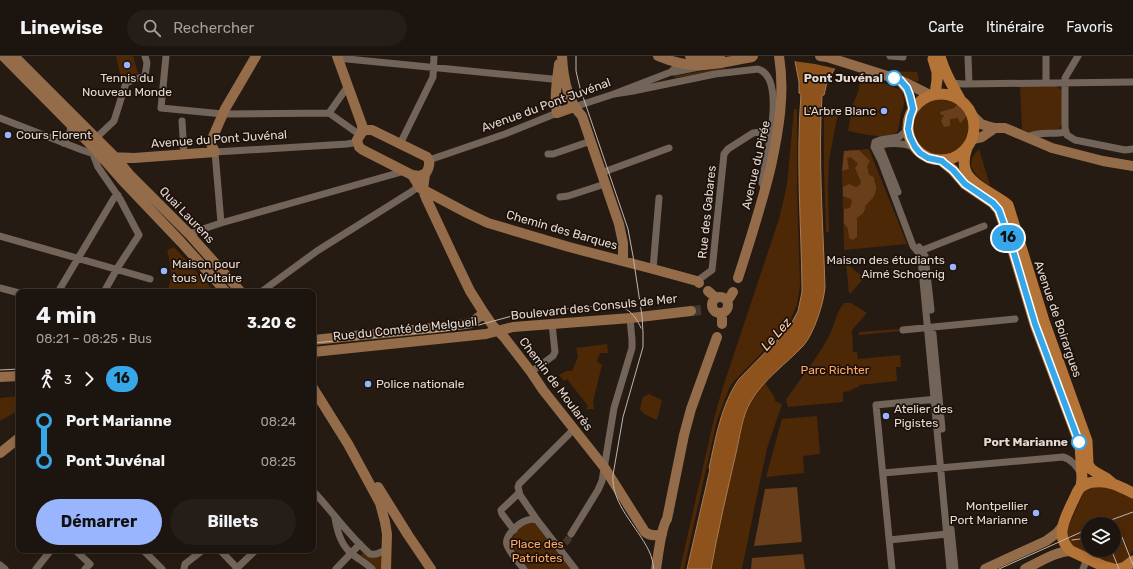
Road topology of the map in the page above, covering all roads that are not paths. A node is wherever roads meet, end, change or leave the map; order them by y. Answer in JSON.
{"nodes":[{"id":1,"x":3,"y":56,"type":"edge"},
{"id":2,"x":14,"y":56,"type":"edge"},
{"id":3,"x":145,"y":56,"type":"edge"},
{"id":4,"x":166,"y":56,"type":"edge"},
{"id":5,"x":256,"y":56,"type":"edge"},
{"id":6,"x":434,"y":56,"type":"edge"},
{"id":7,"x":561,"y":56,"type":"edge"},
{"id":8,"x":658,"y":56,"type":"edge"},
{"id":9,"x":753,"y":56,"type":"edge"},
{"id":10,"x":779,"y":56,"type":"edge"},
{"id":11,"x":820,"y":56,"type":"edge"},
{"id":12,"x":890,"y":56,"type":"edge"},
{"id":13,"x":903,"y":56,"type":"edge"},
{"id":14,"x":932,"y":56,"type":"edge"},
{"id":15,"x":940,"y":56,"type":"edge"},
{"id":16,"x":968,"y":56,"type":"edge"},
{"id":17,"x":1046,"y":56,"type":"edge"},
{"id":18,"x":1078,"y":56,"type":"edge"},
{"id":19,"x":337,"y":57,"type":"edge"},
{"id":20,"x":721,"y":58,"type":"edge"},
{"id":21,"x":689,"y":60,"type":"edge"},
{"id":22,"x":703,"y":61,"type":"junction"},
{"id":23,"x":433,"y":68,"type":"junction"},
{"id":24,"x":671,"y":72,"type":"junction"},
{"id":25,"x":655,"y":78,"type":"junction"},
{"id":26,"x":900,"y":80,"type":"junction"},
{"id":27,"x":562,"y":82,"type":"junction"},
{"id":28,"x":1133,"y":82,"type":"edge"},
{"id":29,"x":951,"y":83,"type":"junction"},
{"id":30,"x":1046,"y":83,"type":"junction"},
{"id":31,"x":1065,"y":83,"type":"junction"},
{"id":32,"x":966,"y":84,"type":"junction"},
{"id":33,"x":348,"y":86,"type":"junction"},
{"id":34,"x":658,"y":86,"type":"junction"},
{"id":35,"x":614,"y":94,"type":"junction"},
{"id":36,"x":933,"y":95,"type":"junction"},
{"id":37,"x":960,"y":99,"type":"junction"},
{"id":38,"x":574,"y":107,"type":"junction"},
{"id":39,"x":913,"y":109,"type":"junction"},
{"id":40,"x":329,"y":113,"type":"junction"},
{"id":41,"x":556,"y":113,"type":"junction"},
{"id":42,"x":223,"y":114,"type":"junction"},
{"id":43,"x":973,"y":116,"type":"junction"},
{"id":44,"x":0,"y":118,"type":"edge"},
{"id":45,"x":182,"y":121,"type":"dead end"},
{"id":46,"x":71,"y":124,"type":"junction"},
{"id":47,"x":995,"y":128,"type":"junction"},
{"id":48,"x":908,"y":129,"type":"junction"},
{"id":49,"x":1066,"y":132,"type":"junction"},
{"id":50,"x":360,"y":136,"type":"junction"},
{"id":51,"x":1028,"y":137,"type":"junction"},
{"id":52,"x":96,"y":138,"type":"junction"},
{"id":53,"x":770,"y":139,"type":"junction"},
{"id":54,"x":591,"y":141,"type":"junction"},
{"id":55,"x":63,"y":143,"type":"junction"},
{"id":56,"x":970,"y":143,"type":"junction"},
{"id":57,"x":400,"y":144,"type":"junction"},
{"id":58,"x":915,"y":147,"type":"junction"},
{"id":59,"x":669,"y":148,"type":"dead end"},
{"id":60,"x":1133,"y":149,"type":"edge"},
{"id":61,"x":215,"y":152,"type":"junction"},
{"id":62,"x":184,"y":154,"type":"junction"},
{"id":63,"x":548,"y":154,"type":"dead end"},
{"id":64,"x":97,"y":155,"type":"junction"},
{"id":65,"x":115,"y":157,"type":"junction"},
{"id":66,"x":131,"y":158,"type":"junction"},
{"id":67,"x":429,"y":160,"type":"junction"},
{"id":68,"x":942,"y":161,"type":"junction"},
{"id":69,"x":1133,"y":166,"type":"edge"},
{"id":70,"x":123,"y":167,"type":"junction"},
{"id":71,"x":408,"y":173,"type":"junction"},
{"id":72,"x":601,"y":173,"type":"junction"},
{"id":73,"x":425,"y":174,"type":"junction"},
{"id":74,"x":122,"y":180,"type":"junction"},
{"id":75,"x":605,"y":184,"type":"junction"},
{"id":76,"x":420,"y":187,"type":"junction"},
{"id":77,"x":765,"y":189,"type":"junction"},
{"id":78,"x":118,"y":195,"type":"junction"},
{"id":79,"x":560,"y":197,"type":"dead end"},
{"id":80,"x":660,"y":198,"type":"dead end"},
{"id":81,"x":221,"y":223,"type":"junction"},
{"id":82,"x":984,"y":226,"type":"dead end"},
{"id":83,"x":189,"y":234,"type":"junction"},
{"id":84,"x":0,"y":236,"type":"edge"},
{"id":85,"x":919,"y":251,"type":"junction"},
{"id":86,"x":78,"y":258,"type":"junction"},
{"id":87,"x":622,"y":261,"type":"junction"},
{"id":88,"x":117,"y":269,"type":"junction"},
{"id":89,"x":653,"y":269,"type":"junction"},
{"id":90,"x":738,"y":278,"type":"dead end"},
{"id":91,"x":150,"y":279,"type":"dead end"},
{"id":92,"x":698,"y":282,"type":"joint"},
{"id":93,"x":0,"y":288,"type":"edge"},
{"id":94,"x":60,"y":289,"type":"edge"},
{"id":95,"x":106,"y":289,"type":"edge"},
{"id":96,"x":223,"y":289,"type":"edge"},
{"id":97,"x":238,"y":289,"type":"edge"},
{"id":98,"x":265,"y":289,"type":"edge"},
{"id":99,"x":708,"y":291,"type":"dead end"},
{"id":100,"x":16,"y":292,"type":"edge"},
{"id":101,"x":725,"y":296,"type":"junction"},
{"id":102,"x":713,"y":308,"type":"junction"},
{"id":103,"x":702,"y":310,"type":"tunnel mouth"},
{"id":104,"x":691,"y":311,"type":"tunnel mouth"},
{"id":105,"x":722,"y":313,"type":"junction"},
{"id":106,"x":484,"y":314,"type":"junction"},
{"id":107,"x":630,"y":318,"type":"junction"},
{"id":108,"x":1015,"y":319,"type":"dead end"},
{"id":109,"x":552,"y":324,"type":"junction"},
{"id":110,"x":722,"y":324,"type":"dead end"},
{"id":111,"x":930,"y":328,"type":"junction"},
{"id":112,"x":902,"y":330,"type":"dead end"},
{"id":113,"x":499,"y":331,"type":"junction"},
{"id":114,"x":717,"y":337,"type":"dead end"},
{"id":115,"x":316,"y":340,"type":"edge"},
{"id":116,"x":316,"y":352,"type":"edge"},
{"id":117,"x":531,"y":372,"type":"junction"},
{"id":118,"x":16,"y":376,"type":"edge"},
{"id":119,"x":0,"y":377,"type":"edge"},
{"id":120,"x":316,"y":393,"type":"edge"},
{"id":121,"x":937,"y":399,"type":"junction"},
{"id":122,"x":316,"y":402,"type":"edge"},
{"id":123,"x":338,"y":428,"type":"junction"},
{"id":124,"x":574,"y":429,"type":"junction"},
{"id":125,"x":16,"y":440,"type":"edge"},
{"id":126,"x":348,"y":444,"type":"junction"},
{"id":127,"x":0,"y":453,"type":"edge"},
{"id":128,"x":604,"y":467,"type":"junction"},
{"id":129,"x":943,"y":467,"type":"junction"},
{"id":130,"x":883,"y":473,"type":"junction"},
{"id":131,"x":1082,"y":474,"type":"junction"},
{"id":132,"x":1112,"y":483,"type":"junction"},
{"id":133,"x":1081,"y":487,"type":"junction"},
{"id":134,"x":519,"y":493,"type":"junction"},
{"id":135,"x":1133,"y":493,"type":"edge"},
{"id":136,"x":316,"y":497,"type":"edge"},
{"id":137,"x":335,"y":518,"type":"junction"},
{"id":138,"x":667,"y":519,"type":"junction"},
{"id":139,"x":537,"y":520,"type":"junction"},
{"id":140,"x":1062,"y":527,"type":"junction"},
{"id":141,"x":404,"y":528,"type":"junction"},
{"id":142,"x":514,"y":530,"type":"junction"},
{"id":143,"x":387,"y":534,"type":"junction"},
{"id":144,"x":571,"y":534,"type":"tunnel mouth"},
{"id":145,"x":662,"y":534,"type":"junction"},
{"id":146,"x":947,"y":534,"type":"junction"},
{"id":147,"x":889,"y":540,"type":"junction"},
{"id":148,"x":360,"y":544,"type":"junction"},
{"id":149,"x":386,"y":551,"type":"junction"},
{"id":150,"x":1071,"y":551,"type":"junction"},
{"id":151,"x":49,"y":553,"type":"edge"},
{"id":152,"x":78,"y":553,"type":"edge"},
{"id":153,"x":146,"y":553,"type":"edge"},
{"id":154,"x":199,"y":553,"type":"edge"},
{"id":155,"x":223,"y":553,"type":"edge"},
{"id":156,"x":253,"y":553,"type":"edge"},
{"id":157,"x":352,"y":554,"type":"junction"},
{"id":158,"x":1133,"y":561,"type":"edge"},
{"id":159,"x":1085,"y":564,"type":"edge"},
{"id":160,"x":0,"y":565,"type":"edge"},
{"id":161,"x":236,"y":568,"type":"edge"},
{"id":162,"x":1108,"y":568,"type":"edge"},
{"id":163,"x":4,"y":569,"type":"edge"},
{"id":164,"x":36,"y":569,"type":"edge"},
{"id":165,"x":85,"y":569,"type":"edge"},
{"id":166,"x":162,"y":569,"type":"edge"},
{"id":167,"x":184,"y":569,"type":"edge"},
{"id":168,"x":336,"y":569,"type":"edge"},
{"id":169,"x":372,"y":569,"type":"edge"},
{"id":170,"x":387,"y":569,"type":"edge"},
{"id":171,"x":431,"y":569,"type":"edge"},
{"id":172,"x":524,"y":569,"type":"edge"},
{"id":173,"x":576,"y":569,"type":"edge"},
{"id":174,"x":656,"y":569,"type":"edge"},
{"id":175,"x":663,"y":569,"type":"edge"},
{"id":176,"x":892,"y":569,"type":"edge"},
{"id":177,"x":950,"y":569,"type":"edge"},
{"id":178,"x":955,"y":569,"type":"edge"},
{"id":179,"x":985,"y":569,"type":"edge"},
{"id":180,"x":1025,"y":569,"type":"edge"},
{"id":181,"x":1119,"y":569,"type":"edge"}],
"edges":[{"from":1,"to":46,"type":"main road"},
{"from":2,"to":52,"type":"main road","name":"Quai Laurens"},
{"from":3,"to":52,"type":"street"},
{"from":4,"to":42,"type":"street"},
{"from":5,"to":42,"type":"main road"},
{"from":6,"to":23,"type":"street"},
{"from":7,"to":27,"type":"main road"},
{"from":8,"to":21,"type":"main road"},
{"from":9,"to":20,"type":"main road","name":"Avenue du Pont Juvénal"},
{"from":10,"to":77,"type":"main road","name":"Avenue du Pirée"},
{"from":11,"to":26,"type":"main road"},
{"from":12,"to":13,"type":"street"},
{"from":14,"to":36,"type":"main road"},
{"from":15,"to":29,"type":"main road"},
{"from":16,"to":32,"type":"street"},
{"from":17,"to":30,"type":"street"},
{"from":18,"to":31,"type":"street"},
{"from":19,"to":23,"type":"street"},
{"from":19,"to":33,"type":"main road"},
{"from":20,"to":22,"type":"main road","name":"Avenue du Pont Juvénal"},
{"from":21,"to":22,"type":"main road"},
{"from":21,"to":24,"type":"street","name":"Avenue du Pont Juvénal"},
{"from":22,"to":24,"type":"street","name":"Avenue du Pont Juvénal"},
{"from":23,"to":27,"type":"street"},
{"from":23,"to":57,"type":"street"},
{"from":24,"to":25,"type":"street","name":"Avenue du Pont Juvénal"},
{"from":25,"to":34,"type":"street"},
{"from":25,"to":35,"type":"street","name":"Avenue du Pont Juvénal"},
{"from":26,"to":36,"type":"main road"},
{"from":26,"to":39,"type":"main road"},
{"from":27,"to":38,"type":"main road"},
{"from":27,"to":41,"type":"main road"},
{"from":28,"to":31,"type":"street"},
{"from":29,"to":32,"type":"street"},
{"from":29,"to":37,"type":"main road"},
{"from":30,"to":31,"type":"street"},
{"from":30,"to":32,"type":"street"},
{"from":31,"to":49,"type":"street"},
{"from":32,"to":37,"type":"street"},
{"from":33,"to":40,"type":"street"},
{"from":33,"to":50,"type":"main road"},
{"from":34,"to":35,"type":"street"},
{"from":34,"to":53,"type":"street"},
{"from":35,"to":38,"type":"street","name":"Avenue du Pont Juvénal"},
{"from":36,"to":37,"type":"main road"},
{"from":36,"to":39,"type":"main road"},
{"from":37,"to":43,"type":"main road"},
{"from":38,"to":41,"type":"main road","name":"Avenue du Pont Juvénal"},
{"from":38,"to":54,"type":"main road"},
{"from":39,"to":48,"type":"main road"},
{"from":40,"to":42,"type":"street"},
{"from":40,"to":50,"type":"street"},
{"from":41,"to":67,"type":"street","name":"Avenue du Pont Juvénal"},
{"from":42,"to":61,"type":"main road"},
{"from":43,"to":47,"type":"main road"},
{"from":43,"to":56,"type":"main road"},
{"from":44,"to":55,"type":"street","name":"Avenue du Pont Juvénal"},
{"from":45,"to":62,"type":"street"},
{"from":46,"to":55,"type":"street"},
{"from":46,"to":64,"type":"main road"},
{"from":47,"to":51,"type":"main road"},
{"from":47,"to":56,"type":"main road"},
{"from":48,"to":58,"type":"main road"},
{"from":48,"to":85,"type":"street"},
{"from":49,"to":51,"type":"street"},
{"from":49,"to":60,"type":"street"},
{"from":50,"to":57,"type":"main road"},
{"from":50,"to":61,"type":"street","name":"Avenue du Pont Juvénal"},
{"from":50,"to":71,"type":"main road"},
{"from":51,"to":69,"type":"main road"},
{"from":52,"to":65,"type":"main road","name":"Quai Laurens"},
{"from":53,"to":77,"type":"street"},
{"from":53,"to":92,"type":"street","name":"Rue des Gabares"},
{"from":54,"to":63,"type":"street"},
{"from":54,"to":72,"type":"main road"},
{"from":55,"to":64,"type":"street","name":"Avenue du Pont Juvénal"},
{"from":56,"to":68,"type":"main road"},
{"from":56,"to":132,"type":"main road","name":"Avenue de Boirargues"},
{"from":57,"to":67,"type":"main road"},
{"from":58,"to":68,"type":"main road"},
{"from":58,"to":85,"type":"street"},
{"from":59,"to":72,"type":"street"},
{"from":61,"to":62,"type":"main road","name":"Avenue du Pont Juvénal"},
{"from":61,"to":81,"type":"street"},
{"from":62,"to":66,"type":"main road","name":"Avenue du Pont Juvénal"},
{"from":64,"to":65,"type":"main road","name":"Avenue du Pont Juvénal"},
{"from":64,"to":74,"type":"main road"},
{"from":64,"to":78,"type":"street"},
{"from":65,"to":66,"type":"main road","name":"Avenue du Pont Juvénal"},
{"from":65,"to":70,"type":"main road","name":"Quai Laurens"},
{"from":66,"to":70,"type":"main road"},
{"from":67,"to":73,"type":"main road"},
{"from":68,"to":131,"type":"main road"},
{"from":70,"to":74,"type":"main road"},
{"from":70,"to":83,"type":"main road","name":"Quai Laurens"},
{"from":71,"to":73,"type":"main road"},
{"from":71,"to":76,"type":"main road","name":"Chemin de Moularès"},
{"from":71,"to":81,"type":"street"},
{"from":72,"to":75,"type":"main road"},
{"from":73,"to":76,"type":"main road"},
{"from":74,"to":96,"type":"main road"},
{"from":75,"to":79,"type":"street"},
{"from":75,"to":87,"type":"main road"},
{"from":76,"to":87,"type":"main road","name":"Chemin des Barques"},
{"from":76,"to":98,"type":"street"},
{"from":76,"to":106,"type":"main road","name":"Chemin de Moularès"},
{"from":77,"to":90,"type":"main road","name":"Avenue du Pirée"},
{"from":78,"to":86,"type":"street"},
{"from":78,"to":88,"type":"street"},
{"from":80,"to":89,"type":"street"},
{"from":81,"to":83,"type":"street"},
{"from":82,"to":85,"type":"street"},
{"from":83,"to":97,"type":"main road","name":"Quai Laurens"},
{"from":84,"to":86,"type":"street"},
{"from":85,"to":111,"type":"street"},
{"from":86,"to":88,"type":"street"},
{"from":86,"to":94,"type":"street"},
{"from":87,"to":89,"type":"main road","name":"Chemin des Barques"},
{"from":88,"to":91,"type":"street"},
{"from":88,"to":95,"type":"street"},
{"from":89,"to":92,"type":"main road","name":"Chemin des Barques"},
{"from":93,"to":100,"type":"street"},
{"from":99,"to":101,"type":"main road"},
{"from":101,"to":102,"type":"main road"},
{"from":101,"to":105,"type":"main road"},
{"from":102,"to":103,"type":"main road"},
{"from":102,"to":105,"type":"main road"},
{"from":104,"to":107,"type":"main road","name":"Boulevard des Consuls de Mer"},
{"from":105,"to":110,"type":"main road"},
{"from":106,"to":113,"type":"main road","name":"Chemin de Moularès"},
{"from":106,"to":115,"type":"main road","name":"Rue du Comté de Melgueil"},
{"from":107,"to":109,"type":"main road","name":"Boulevard des Consuls de Mer"},
{"from":107,"to":128,"type":"street"},
{"from":108,"to":111,"type":"street"},
{"from":109,"to":113,"type":"main road","name":"Boulevard des Consuls de Mer"},
{"from":109,"to":117,"type":"street"},
{"from":111,"to":112,"type":"street"},
{"from":111,"to":121,"type":"street"},
{"from":113,"to":116,"type":"main road","name":"Rue du Comté de Melgueil"},
{"from":113,"to":117,"type":"main road","name":"Chemin de Moularès"},
{"from":114,"to":138,"type":"main road"},
{"from":117,"to":124,"type":"main road","name":"Chemin de Moularès"},
{"from":118,"to":119,"type":"main road"},
{"from":120,"to":123,"type":"main road"},
{"from":121,"to":129,"type":"street"},
{"from":121,"to":130,"type":"street"},
{"from":122,"to":123,"type":"main road"},
{"from":123,"to":126,"type":"main road"},
{"from":124,"to":128,"type":"main road","name":"Chemin de Moularès"},
{"from":124,"to":134,"type":"street"},
{"from":125,"to":127,"type":"main road"},
{"from":126,"to":141,"type":"main road"},
{"from":126,"to":143,"type":"main road"},
{"from":128,"to":144,"type":"street"},
{"from":128,"to":145,"type":"main road","name":"Chemin de Moularès"},
{"from":129,"to":130,"type":"street"},
{"from":129,"to":131,"type":"street"},
{"from":129,"to":146,"type":"street"},
{"from":129,"to":178,"type":"street"},
{"from":130,"to":147,"type":"street"},
{"from":131,"to":133,"type":"main road"},
{"from":132,"to":133,"type":"main road"},
{"from":132,"to":135,"type":"main road"},
{"from":133,"to":140,"type":"main road"},
{"from":134,"to":139,"type":"street"},
{"from":134,"to":142,"type":"street"},
{"from":136,"to":137,"type":"street"},
{"from":137,"to":148,"type":"street"},
{"from":137,"to":157,"type":"street"},
{"from":138,"to":145,"type":"main road"},
{"from":138,"to":175,"type":"main road"},
{"from":139,"to":142,"type":"street"},
{"from":139,"to":173,"type":"street"},
{"from":140,"to":150,"type":"main road"},
{"from":140,"to":179,"type":"main road"},
{"from":141,"to":143,"type":"main road"},
{"from":141,"to":171,"type":"main road"},
{"from":142,"to":172,"type":"street"},
{"from":143,"to":149,"type":"main road"},
{"from":145,"to":174,"type":"main road"},
{"from":146,"to":147,"type":"street"},
{"from":146,"to":177,"type":"street"},
{"from":147,"to":176,"type":"street"},
{"from":148,"to":149,"type":"street"},
{"from":148,"to":157,"type":"street"},
{"from":149,"to":170,"type":"main road"},
{"from":150,"to":159,"type":"main road"},
{"from":150,"to":180,"type":"main road"},
{"from":151,"to":164,"type":"street"},
{"from":152,"to":165,"type":"street"},
{"from":153,"to":166,"type":"street"},
{"from":154,"to":167,"type":"street"},
{"from":155,"to":161,"type":"street"},
{"from":156,"to":161,"type":"street"},
{"from":157,"to":168,"type":"street"},
{"from":157,"to":169,"type":"street"},
{"from":158,"to":181,"type":"main road"},
{"from":159,"to":162,"type":"main road"},
{"from":160,"to":163,"type":"street"}]}
